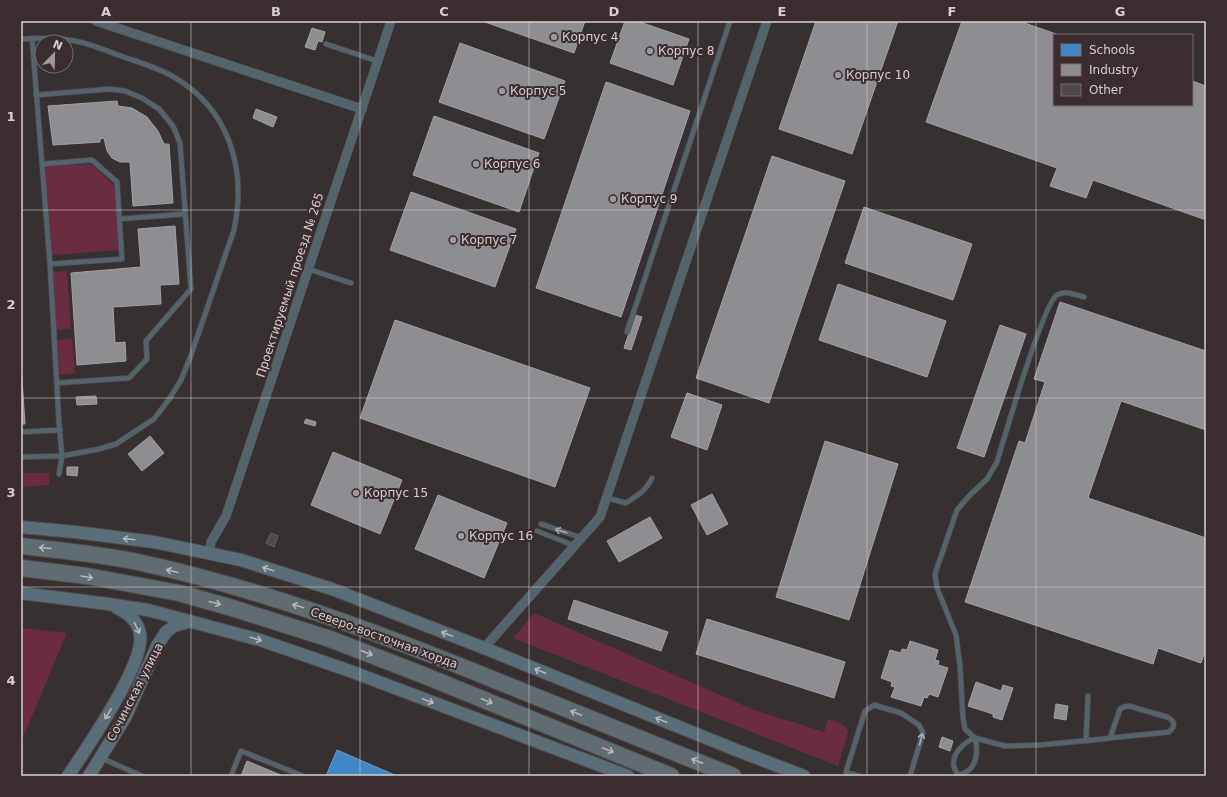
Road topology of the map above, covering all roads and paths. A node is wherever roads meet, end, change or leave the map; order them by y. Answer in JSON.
{"nodes":[{"id":1,"x":96,"y":21,"type":"edge"},
{"id":2,"x":390,"y":21,"type":"edge"},
{"id":3,"x":730,"y":21,"type":"edge"},
{"id":4,"x":766,"y":21,"type":"edge"},
{"id":5,"x":32,"y":38,"type":"junction"},
{"id":6,"x":21,"y":39,"type":"edge"},
{"id":7,"x":326,"y":44,"type":"dead end"},
{"id":8,"x":377,"y":61,"type":"junction"},
{"id":9,"x":36,"y":95,"type":"junction"},
{"id":10,"x":362,"y":109,"type":"junction"},
{"id":11,"x":42,"y":164,"type":"junction"},
{"id":12,"x":185,"y":214,"type":"junction"},
{"id":13,"x":120,"y":219,"type":"junction"},
{"id":14,"x":50,"y":264,"type":"junction"},
{"id":15,"x":308,"y":269,"type":"junction"},
{"id":16,"x":351,"y":283,"type":"dead end"},
{"id":17,"x":1084,"y":297,"type":"dead end"},
{"id":18,"x":627,"y":332,"type":"dead end"},
{"id":19,"x":57,"y":383,"type":"junction"},
{"id":20,"x":60,"y":430,"type":"junction"},
{"id":21,"x":21,"y":432,"type":"edge"},
{"id":22,"x":62,"y":456,"type":"junction"},
{"id":23,"x":21,"y":457,"type":"edge"},
{"id":24,"x":59,"y":474,"type":"dead end"},
{"id":25,"x":652,"y":478,"type":"dead end"},
{"id":26,"x":607,"y":498,"type":"junction"},
{"id":27,"x":541,"y":524,"type":"dead end"},
{"id":28,"x":21,"y":527,"type":"edge"},
{"id":29,"x":537,"y":531,"type":"dead end"},
{"id":30,"x":582,"y":538,"type":"junction"},
{"id":31,"x":21,"y":546,"type":"edge"},
{"id":32,"x":575,"y":546,"type":"junction"},
{"id":33,"x":209,"y":554,"type":"junction"},
{"id":34,"x":21,"y":568,"type":"edge"},
{"id":35,"x":21,"y":593,"type":"edge"},
{"id":36,"x":108,"y":604,"type":"junction"},
{"id":37,"x":191,"y":621,"type":"junction"},
{"id":38,"x":484,"y":648,"type":"junction"},
{"id":39,"x":1088,"y":696,"type":"dead end"},
{"id":40,"x":975,"y":738,"type":"junction"},
{"id":41,"x":1110,"y":738,"type":"junction"},
{"id":42,"x":1086,"y":741,"type":"junction"},
{"id":43,"x":736,"y":750,"type":"junction"},
{"id":44,"x":100,"y":758,"type":"junction"},
{"id":45,"x":958,"y":775,"type":"edge"},
{"id":46,"x":68,"y":776,"type":"edge"},
{"id":47,"x":89,"y":776,"type":"edge"},
{"id":48,"x":142,"y":776,"type":"edge"},
{"id":49,"x":231,"y":776,"type":"edge"},
{"id":50,"x":303,"y":776,"type":"edge"},
{"id":51,"x":628,"y":776,"type":"edge"},
{"id":52,"x":671,"y":776,"type":"edge"},
{"id":53,"x":733,"y":776,"type":"edge"},
{"id":54,"x":786,"y":776,"type":"edge"},
{"id":55,"x":804,"y":776,"type":"edge"},
{"id":56,"x":859,"y":776,"type":"edge"},
{"id":57,"x":910,"y":776,"type":"edge"}],
"edges":[{"from":1,"to":10,"type":"street"},
{"from":2,"to":8,"type":"street","name":"Проектируемый проезд № 265"},
{"from":3,"to":18,"type":"lane"},
{"from":4,"to":26,"type":"street"},
{"from":5,"to":6,"type":"lane"},
{"from":5,"to":9,"type":"lane"},
{"from":5,"to":22,"type":"lane"},
{"from":7,"to":8,"type":"lane"},
{"from":8,"to":10,"type":"street","name":"Проектируемый проезд № 265"},
{"from":9,"to":11,"type":"lane"},
{"from":9,"to":12,"type":"lane"},
{"from":10,"to":15,"type":"street","name":"Проектируемый проезд № 265"},
{"from":11,"to":13,"type":"lane"},
{"from":11,"to":14,"type":"lane"},
{"from":12,"to":13,"type":"lane"},
{"from":12,"to":19,"type":"lane"},
{"from":13,"to":14,"type":"lane"},
{"from":14,"to":19,"type":"lane"},
{"from":15,"to":16,"type":"lane"},
{"from":15,"to":33,"type":"street","name":"Проектируемый проезд № 265"},
{"from":17,"to":40,"type":"lane"},
{"from":19,"to":20,"type":"lane"},
{"from":20,"to":21,"type":"lane"},
{"from":20,"to":22,"type":"lane"},
{"from":22,"to":23,"type":"lane"},
{"from":22,"to":24,"type":"lane"},
{"from":25,"to":26,"type":"lane"},
{"from":26,"to":30,"type":"street"},
{"from":30,"to":27,"type":"lane","one_way":true},
{"from":33,"to":28,"type":"street","one_way":true},
{"from":29,"to":32,"type":"lane"},
{"from":30,"to":32,"type":"street"},
{"from":53,"to":31,"type":"highway","name":"Северо-восточная хорда","one_way":true},
{"from":32,"to":38,"type":"street"},
{"from":38,"to":33,"type":"street","one_way":true},
{"from":34,"to":52,"type":"highway","name":"Северо-восточная хорда","one_way":true},
{"from":35,"to":36,"type":"street"},
{"from":36,"to":37,"type":"street"},
{"from":36,"to":46,"type":"street","name":"Сочинская улица","one_way":true},
{"from":37,"to":44,"type":"street","name":"Сочинская улица"},
{"from":37,"to":51,"type":"street","one_way":true},
{"from":43,"to":38,"type":"street","one_way":true},
{"from":39,"to":42,"type":"lane"},
{"from":40,"to":42,"type":"lane"},
{"from":40,"to":45,"type":"lane"},
{"from":40,"to":45,"type":"lane"},
{"from":41,"to":41,"type":"lane"},
{"from":41,"to":42,"type":"lane"},
{"from":43,"to":54,"type":"street"},
{"from":43,"to":55,"type":"street"},
{"from":44,"to":47,"type":"street","name":"Сочинская улица"},
{"from":44,"to":48,"type":"lane"},
{"from":49,"to":50,"type":"lane"},
{"from":57,"to":56,"type":"lane","one_way":true}]}
